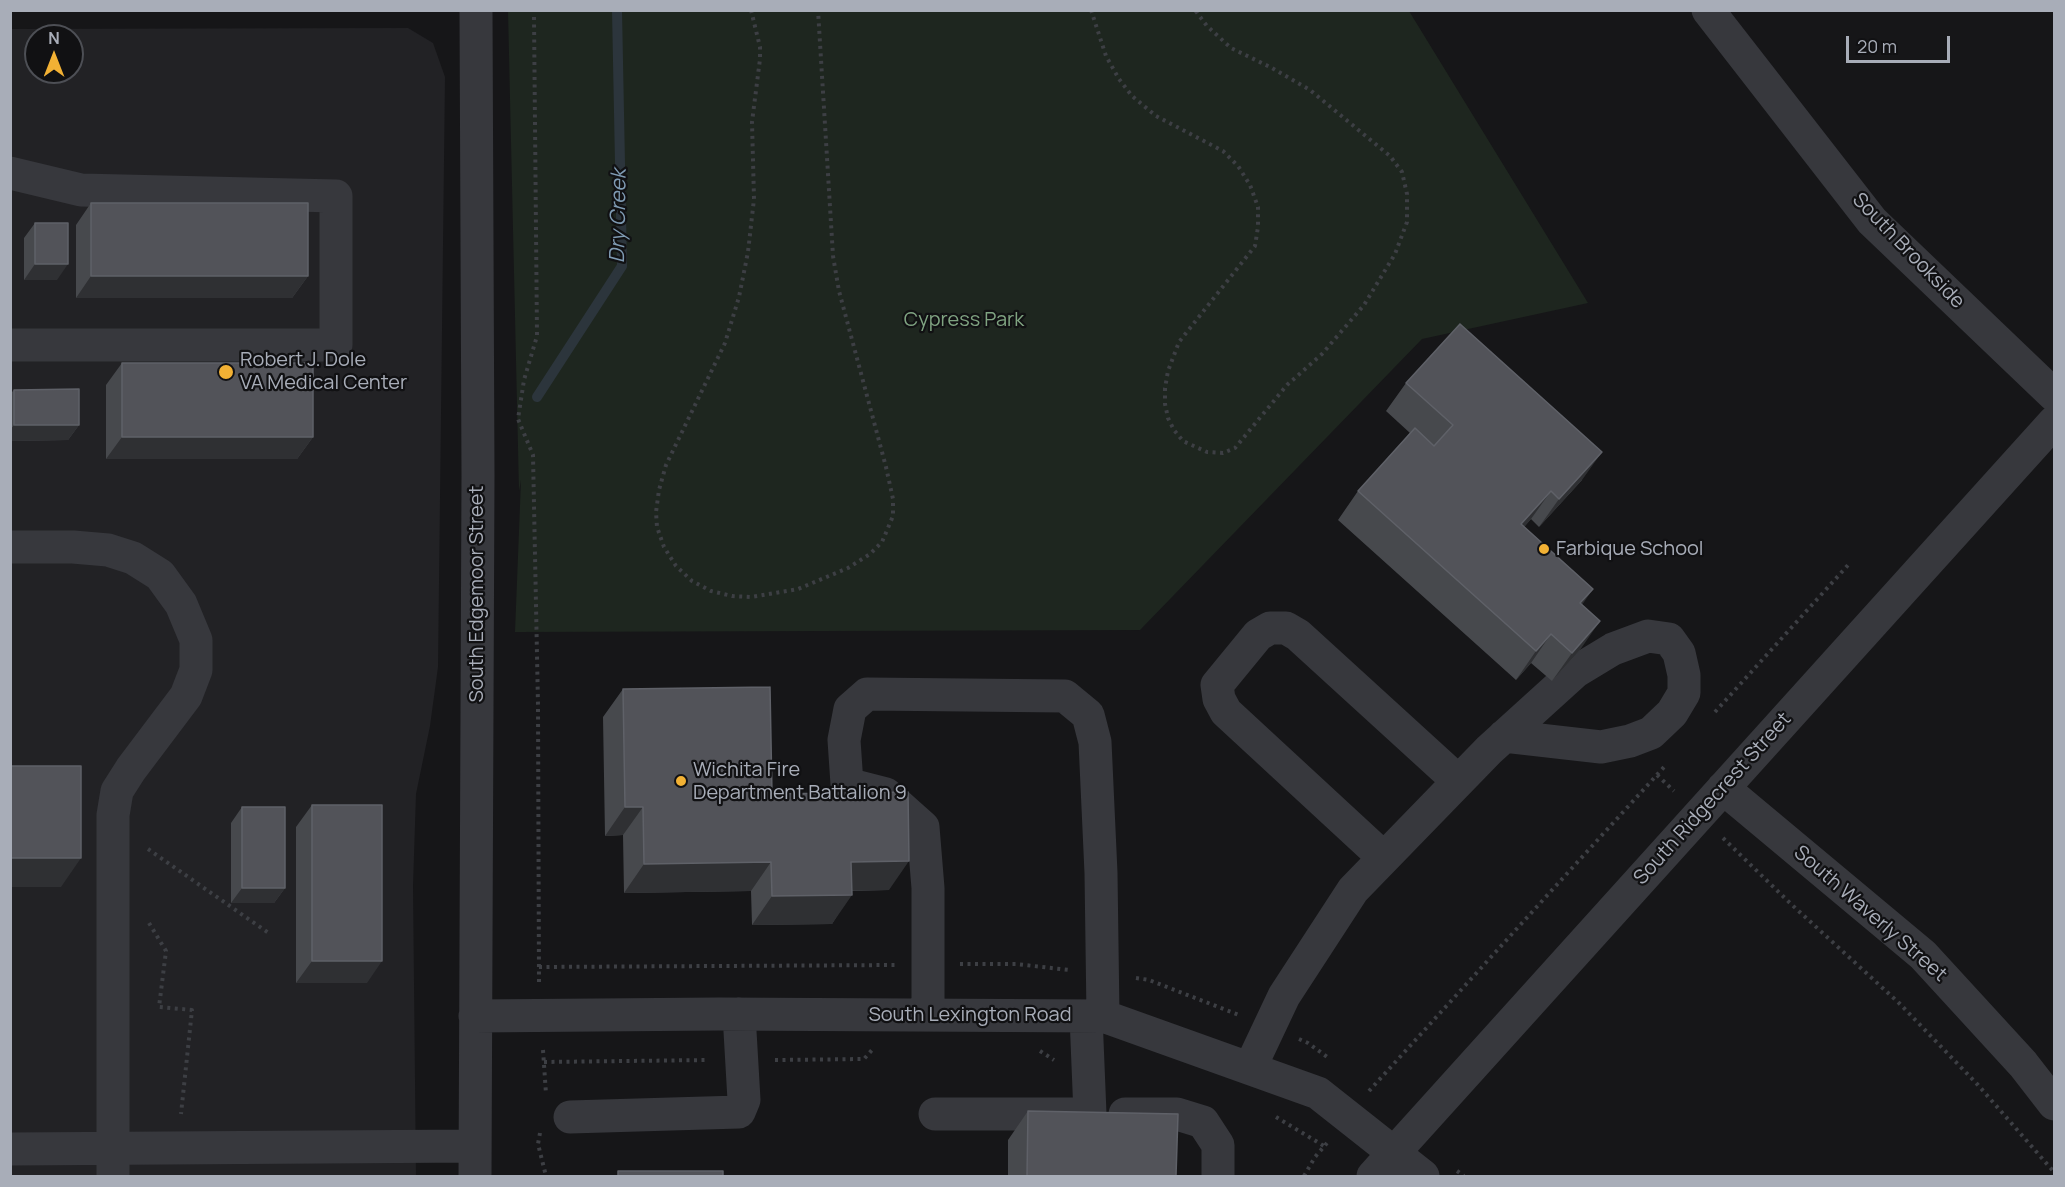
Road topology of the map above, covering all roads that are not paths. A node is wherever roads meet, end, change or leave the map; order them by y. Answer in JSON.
{"nodes":[{"id":1,"x":476,"y":10,"type":"edge"},
{"id":2,"x":1708,"y":10,"type":"edge"},
{"id":3,"x":10,"y":173,"type":"edge"},
{"id":4,"x":10,"y":345,"type":"edge"},
{"id":5,"x":2055,"y":395,"type":"edge"},
{"id":6,"x":2055,"y":422,"type":"edge"},
{"id":7,"x":10,"y":547,"type":"edge"},
{"id":8,"x":1504,"y":736,"type":"junction"},
{"id":9,"x":1458,"y":781,"type":"junction"},
{"id":10,"x":1723,"y":788,"type":"junction"},
{"id":11,"x":1384,"y":858,"type":"junction"},
{"id":12,"x":739,"y":1014,"type":"junction"},
{"id":13,"x":928,"y":1015,"type":"junction"},
{"id":14,"x":475,"y":1016,"type":"junction"},
{"id":15,"x":1095,"y":1016,"type":"junction"},
{"id":16,"x":1250,"y":1068,"type":"junction"},
{"id":17,"x":2055,"y":1104,"type":"edge"},
{"id":18,"x":552,"y":1113,"type":"road end"},
{"id":19,"x":935,"y":1114,"type":"dead end"},
{"id":20,"x":1090,"y":1114,"type":"junction"},
{"id":21,"x":10,"y":1149,"type":"edge"},
{"id":22,"x":475,"y":1161,"type":"edge"},
{"id":23,"x":114,"y":1163,"type":"edge"},
{"id":24,"x":1383,"y":1165,"type":"edge"},
{"id":25,"x":1218,"y":1176,"type":"edge"},
{"id":26,"x":1423,"y":1176,"type":"edge"}],
"edges":[{"from":1,"to":14,"type":"street","name":"South Edgemoor Street"},
{"from":2,"to":5,"type":"street","name":"South Brookside"},
{"from":3,"to":4,"type":"street"},
{"from":6,"to":10,"type":"street","name":"South Ridgecrest Street"},
{"from":7,"to":23,"type":"street"},
{"from":8,"to":8,"type":"street"},
{"from":8,"to":9,"type":"street"},
{"from":9,"to":11,"type":"street"},
{"from":9,"to":11,"type":"street"},
{"from":10,"to":17,"type":"street","name":"South Waverly Street"},
{"from":10,"to":24,"type":"street","name":"South Ridgecrest Street"},
{"from":11,"to":16,"type":"street"},
{"from":12,"to":13,"type":"street","name":"South Lexington Road"},
{"from":12,"to":14,"type":"street","name":"South Lexington Road"},
{"from":12,"to":18,"type":"street"},
{"from":13,"to":15,"type":"street","name":"South Lexington Road"},
{"from":13,"to":15,"type":"street"},
{"from":14,"to":22,"type":"street","name":"South Edgemoor Street"},
{"from":15,"to":16,"type":"street","name":"South Lexington Road"},
{"from":15,"to":20,"type":"street"},
{"from":16,"to":24,"type":"street","name":"South Lexington Road"},
{"from":19,"to":20,"type":"street"},
{"from":20,"to":25,"type":"street"},
{"from":21,"to":23,"type":"street"},
{"from":22,"to":23,"type":"street"},
{"from":24,"to":26,"type":"street","name":"South Lexington Road"}]}
